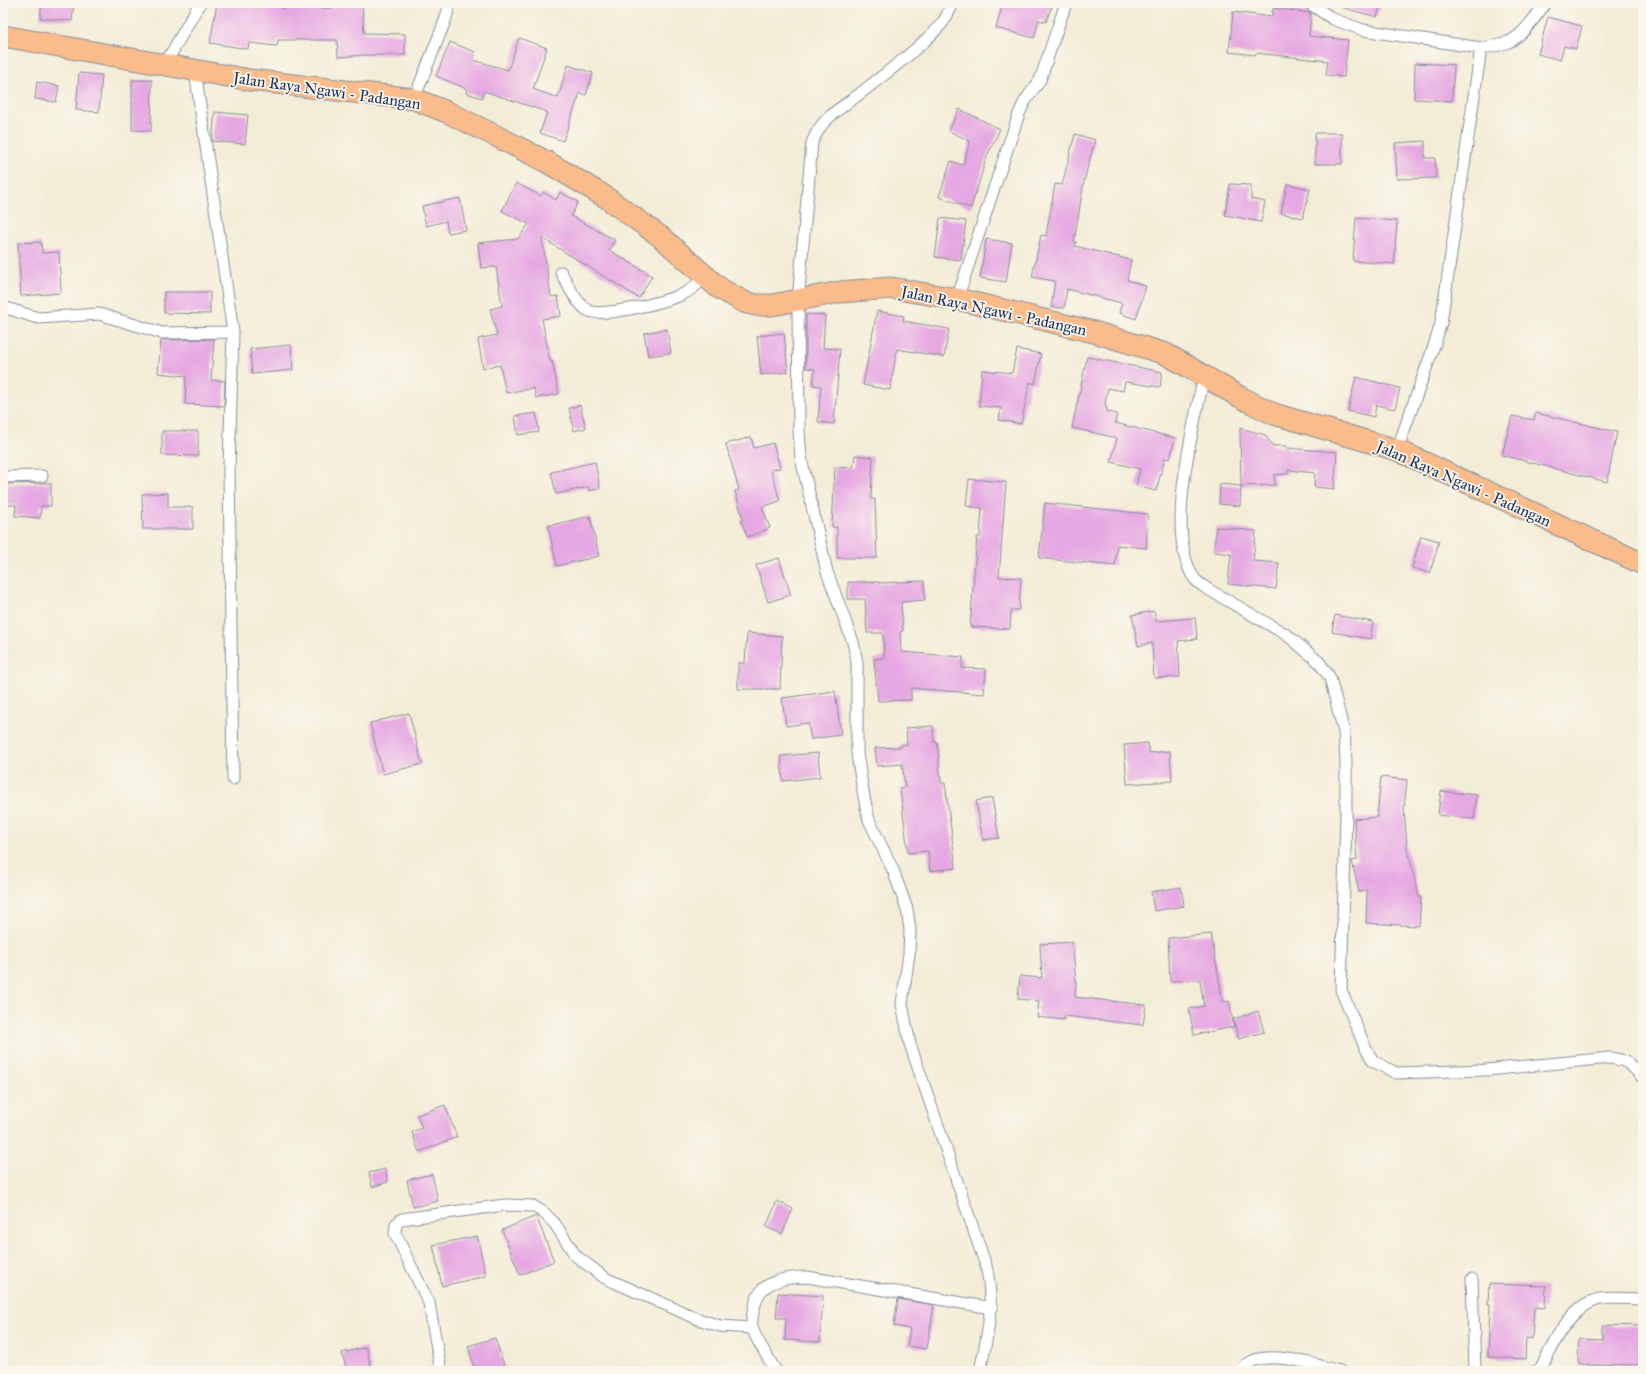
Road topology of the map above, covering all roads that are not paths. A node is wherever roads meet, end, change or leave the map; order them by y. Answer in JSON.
{"nodes":[{"id":1,"x":200,"y":3,"type":"edge"},
{"id":2,"x":450,"y":3,"type":"edge"},
{"id":3,"x":953,"y":3,"type":"edge"},
{"id":4,"x":1066,"y":3,"type":"edge"},
{"id":5,"x":1309,"y":3,"type":"edge"},
{"id":6,"x":1546,"y":3,"type":"edge"},
{"id":7,"x":3,"y":36,"type":"edge"},
{"id":8,"x":1481,"y":48,"type":"junction"},
{"id":9,"x":164,"y":66,"type":"junction"},
{"id":10,"x":195,"y":71,"type":"junction"},
{"id":11,"x":414,"y":100,"type":"junction"},
{"id":12,"x":561,"y":272,"type":"dead end"},
{"id":13,"x":706,"y":276,"type":"junction"},
{"id":14,"x":958,"y":299,"type":"junction"},
{"id":15,"x":798,"y":302,"type":"junction"},
{"id":16,"x":3,"y":307,"type":"edge"},
{"id":17,"x":232,"y":332,"type":"junction"},
{"id":18,"x":1204,"y":375,"type":"junction"},
{"id":19,"x":1397,"y":450,"type":"junction"},
{"id":20,"x":42,"y":476,"type":"dead end"},
{"id":21,"x":3,"y":477,"type":"edge"},
{"id":22,"x":1643,"y":564,"type":"edge"},
{"id":23,"x":233,"y":779,"type":"dead end"},
{"id":24,"x":1643,"y":1078,"type":"edge"},
{"id":25,"x":1472,"y":1279,"type":"dead end"},
{"id":26,"x":1643,"y":1299,"type":"edge"},
{"id":27,"x":992,"y":1308,"type":"junction"},
{"id":28,"x":752,"y":1328,"type":"junction"},
{"id":29,"x":1540,"y":1370,"type":"edge"},
{"id":30,"x":442,"y":1371,"type":"edge"},
{"id":31,"x":776,"y":1371,"type":"edge"},
{"id":32,"x":980,"y":1371,"type":"edge"},
{"id":33,"x":1242,"y":1371,"type":"edge"},
{"id":34,"x":1340,"y":1371,"type":"edge"},
{"id":35,"x":1475,"y":1371,"type":"edge"}],
"edges":[{"from":1,"to":9,"type":"street"},
{"from":2,"to":11,"type":"street"},
{"from":3,"to":15,"type":"street"},
{"from":4,"to":14,"type":"street"},
{"from":5,"to":8,"type":"street"},
{"from":6,"to":8,"type":"street"},
{"from":7,"to":9,"type":"highway","name":"Jalan Raya Ngawi - Padangan"},
{"from":8,"to":19,"type":"street"},
{"from":9,"to":10,"type":"highway","name":"Jalan Raya Ngawi - Padangan"},
{"from":10,"to":11,"type":"highway","name":"Jalan Raya Ngawi - Padangan"},
{"from":10,"to":17,"type":"street"},
{"from":11,"to":13,"type":"highway","name":"Jalan Raya Ngawi - Padangan"},
{"from":12,"to":13,"type":"street"},
{"from":13,"to":15,"type":"highway","name":"Jalan Raya Ngawi - Padangan"},
{"from":14,"to":15,"type":"highway","name":"Jalan Raya Ngawi - Padangan"},
{"from":14,"to":18,"type":"highway","name":"Jalan Raya Ngawi - Padangan"},
{"from":15,"to":27,"type":"street"},
{"from":16,"to":17,"type":"street"},
{"from":17,"to":23,"type":"street"},
{"from":18,"to":19,"type":"highway","name":"Jalan Raya Ngawi - Padangan"},
{"from":18,"to":24,"type":"street"},
{"from":19,"to":22,"type":"highway","name":"Jalan Raya Ngawi - Padangan"},
{"from":20,"to":21,"type":"street"},
{"from":25,"to":35,"type":"street"},
{"from":26,"to":29,"type":"street"},
{"from":27,"to":28,"type":"street"},
{"from":27,"to":32,"type":"street"},
{"from":28,"to":30,"type":"street"},
{"from":28,"to":31,"type":"street"},
{"from":33,"to":34,"type":"street"}]}
